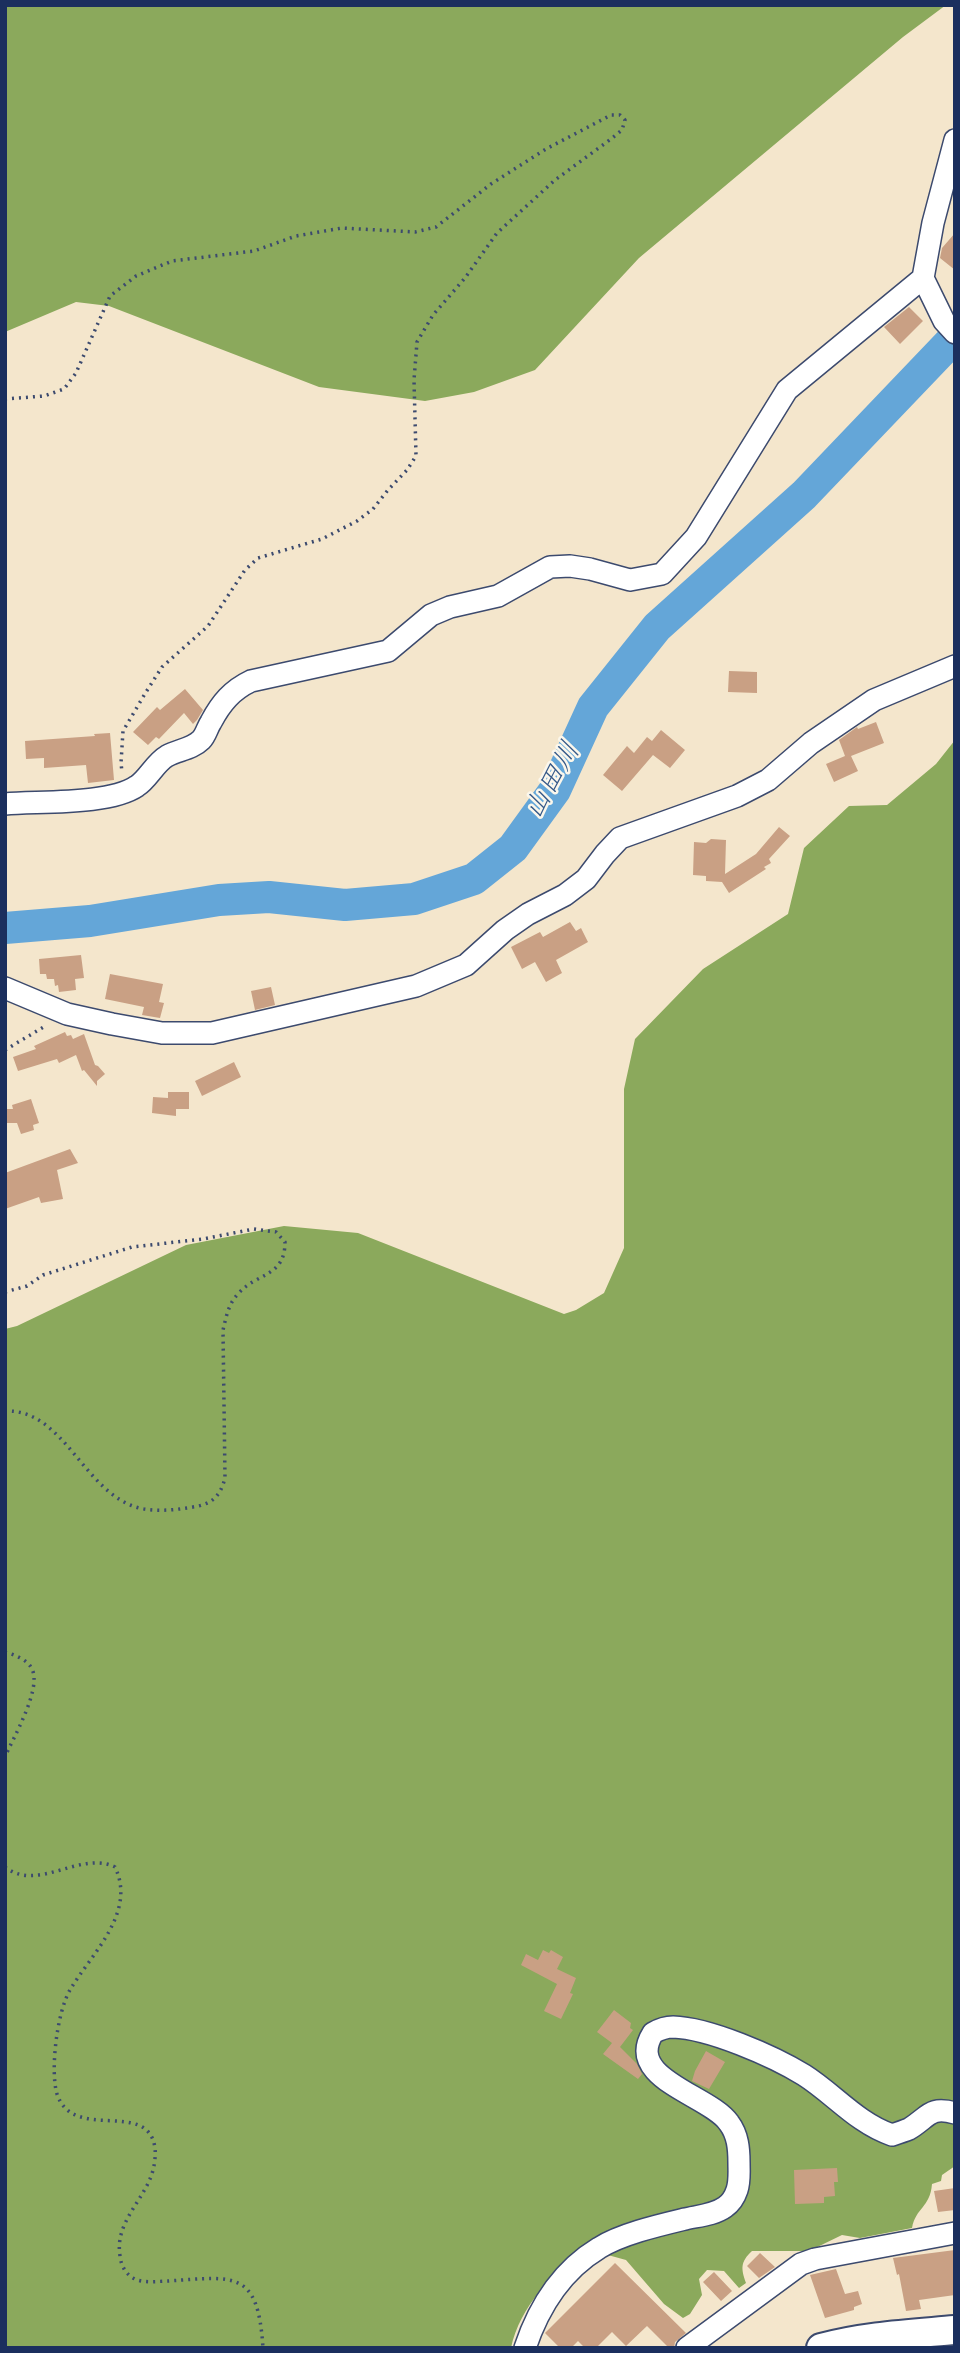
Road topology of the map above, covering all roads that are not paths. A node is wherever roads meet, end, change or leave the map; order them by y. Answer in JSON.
{"nodes":[{"id":1,"x":955,"y":140,"type":"edge"},
{"id":2,"x":923,"y":278,"type":"junction"},
{"id":3,"x":949,"y":327,"type":"edge"},
{"id":4,"x":955,"y":666,"type":"edge"},
{"id":5,"x":5,"y":804,"type":"edge"},
{"id":6,"x":5,"y":988,"type":"edge"},
{"id":7,"x":955,"y":2113,"type":"edge"},
{"id":8,"x":955,"y":2233,"type":"edge"},
{"id":9,"x":955,"y":2330,"type":"edge"},
{"id":10,"x":525,"y":2348,"type":"edge"},
{"id":11,"x":687,"y":2348,"type":"edge"},
{"id":12,"x":821,"y":2348,"type":"edge"}],
"edges":[{"from":1,"to":2,"type":"street"},
{"from":2,"to":3,"type":"street"},
{"from":2,"to":5,"type":"street"},
{"from":4,"to":6,"type":"street"},
{"from":7,"to":10,"type":"street"},
{"from":8,"to":11,"type":"street"},
{"from":9,"to":12,"type":"street"}]}
